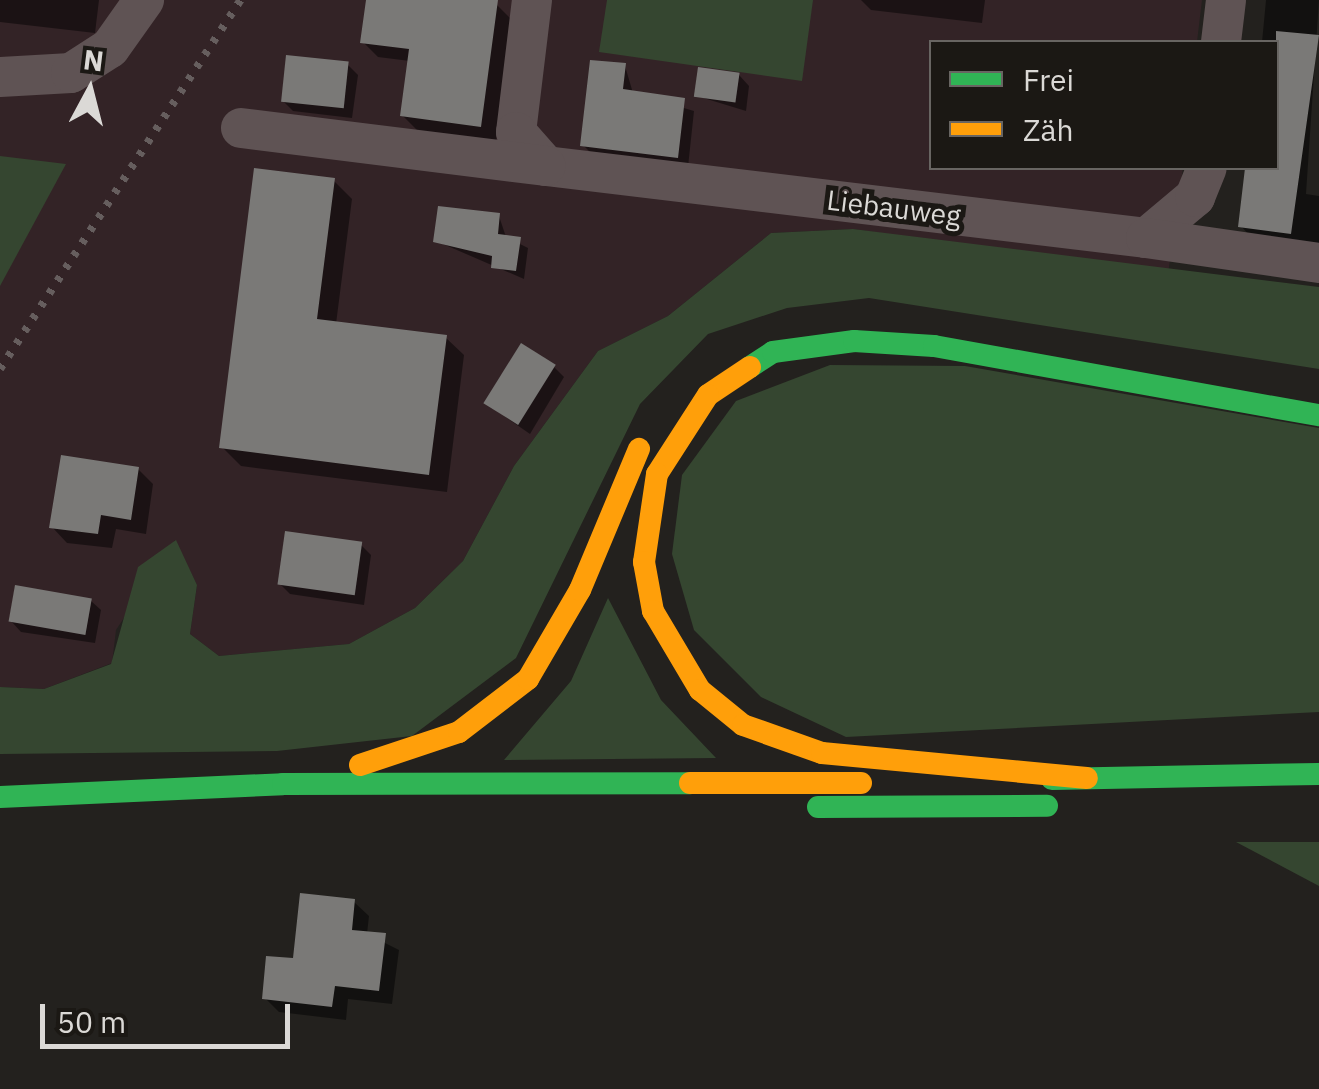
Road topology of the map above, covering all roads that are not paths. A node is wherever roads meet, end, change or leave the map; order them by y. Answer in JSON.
{"nodes":[{"id":1,"x":144,"y":0,"type":"edge"},
{"id":2,"x":532,"y":0,"type":"edge"},
{"id":3,"x":1226,"y":0,"type":"edge"},
{"id":4,"x":1221,"y":40,"type":"edge"},
{"id":5,"x":0,"y":77,"type":"edge"},
{"id":6,"x":241,"y":128,"type":"dead end"},
{"id":7,"x":546,"y":166,"type":"junction"},
{"id":8,"x":1206,"y":170,"type":"edge"},
{"id":9,"x":1146,"y":238,"type":"junction"},
{"id":10,"x":1319,"y":263,"type":"edge"},
{"id":11,"x":808,"y":319,"type":"dead end"},
{"id":12,"x":1319,"y":415,"type":"edge"},
{"id":13,"x":1319,"y":774,"type":"edge"},
{"id":14,"x":1087,"y":778,"type":"junction"},
{"id":15,"x":283,"y":784,"type":"junction"},
{"id":16,"x":0,"y":797,"type":"edge"},
{"id":17,"x":1118,"y":805,"type":"dead end"},
{"id":18,"x":0,"y":806,"type":"edge"}],
"edges":[{"from":1,"to":5,"type":"street"},
{"from":2,"to":7,"type":"street"},
{"from":3,"to":4,"type":"street"},
{"from":6,"to":7,"type":"street","name":"Liebauweg"},
{"from":7,"to":9,"type":"street","name":"Liebauweg"},
{"from":8,"to":9,"type":"street"},
{"from":9,"to":10,"type":"street","name":"Liebauweg"},
{"from":11,"to":15,"type":"highway"},
{"from":12,"to":14,"type":"highway"},
{"from":13,"to":14,"type":"highway"},
{"from":14,"to":15,"type":"highway"},
{"from":15,"to":16,"type":"highway"},
{"from":17,"to":18,"type":"highway"}]}
